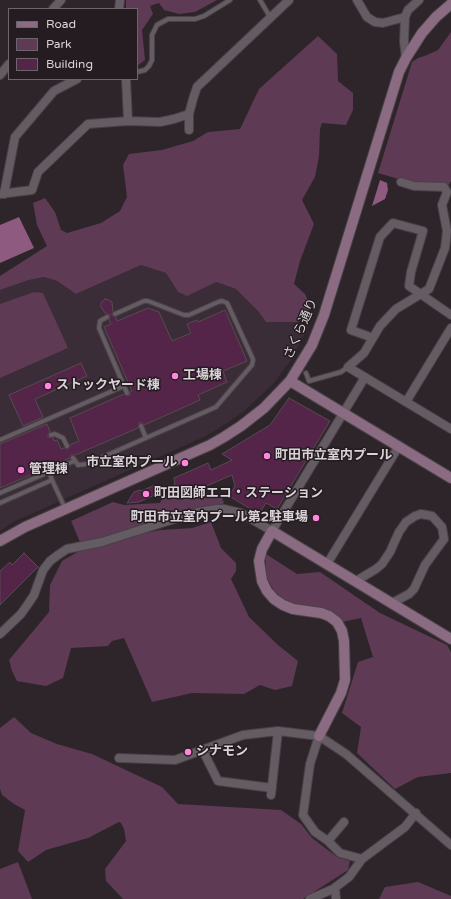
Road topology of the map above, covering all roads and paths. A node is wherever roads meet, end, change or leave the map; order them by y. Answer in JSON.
{"nodes":[{"id":1,"x":61,"y":0,"type":"edge"},
{"id":2,"x":230,"y":0,"type":"edge"},
{"id":3,"x":260,"y":0,"type":"edge"},
{"id":4,"x":290,"y":0,"type":"edge"},
{"id":5,"x":357,"y":0,"type":"edge"},
{"id":6,"x":419,"y":0,"type":"edge"},
{"id":7,"x":448,"y":3,"type":"edge"},
{"id":8,"x":54,"y":8,"type":"edge"},
{"id":9,"x":270,"y":17,"type":"junction"},
{"id":10,"x":405,"y":17,"type":"junction"},
{"id":11,"x":406,"y":58,"type":"junction"},
{"id":12,"x":5,"y":64,"type":"edge"},
{"id":13,"x":138,"y":72,"type":"edge"},
{"id":14,"x":0,"y":75,"type":"edge"},
{"id":15,"x":76,"y":80,"type":"edge"},
{"id":16,"x":126,"y":80,"type":"edge"},
{"id":17,"x":190,"y":114,"type":"junction"},
{"id":18,"x":128,"y":121,"type":"junction"},
{"id":19,"x":189,"y":130,"type":"dead end"},
{"id":20,"x":401,"y":182,"type":"dead end"},
{"id":21,"x":2,"y":194,"type":"edge"},
{"id":22,"x":421,"y":294,"type":"junction"},
{"id":23,"x":114,"y":314,"type":"dead end"},
{"id":24,"x":451,"y":316,"type":"edge"},
{"id":25,"x":107,"y":317,"type":"dead end"},
{"id":26,"x":451,"y":328,"type":"edge"},
{"id":27,"x":373,"y":338,"type":"junction"},
{"id":28,"x":348,"y":367,"type":"junction"},
{"id":29,"x":306,"y":373,"type":"dead end"},
{"id":30,"x":365,"y":377,"type":"junction"},
{"id":31,"x":290,"y":381,"type":"junction"},
{"id":32,"x":124,"y":386,"type":"junction"},
{"id":33,"x":126,"y":393,"type":"dead end"},
{"id":34,"x":406,"y":402,"type":"junction"},
{"id":35,"x":343,"y":413,"type":"junction"},
{"id":36,"x":141,"y":426,"type":"dead end"},
{"id":37,"x":451,"y":429,"type":"edge"},
{"id":38,"x":52,"y":435,"type":"dead end"},
{"id":39,"x":146,"y":438,"type":"junction"},
{"id":40,"x":0,"y":440,"type":"edge"},
{"id":41,"x":67,"y":446,"type":"dead end"},
{"id":42,"x":399,"y":446,"type":"junction"},
{"id":43,"x":49,"y":472,"type":"junction"},
{"id":44,"x":451,"y":478,"type":"edge"},
{"id":45,"x":52,"y":480,"type":"junction"},
{"id":46,"x":0,"y":494,"type":"edge"},
{"id":47,"x":0,"y":503,"type":"edge"},
{"id":48,"x":65,"y":509,"type":"junction"},
{"id":49,"x":272,"y":531,"type":"junction"},
{"id":50,"x":0,"y":541,"type":"edge"},
{"id":51,"x":328,"y":564,"type":"junction"},
{"id":52,"x":356,"y":581,"type":"junction"},
{"id":53,"x":392,"y":604,"type":"junction"},
{"id":54,"x":0,"y":634,"type":"edge"},
{"id":55,"x":451,"y":639,"type":"edge"},
{"id":56,"x":278,"y":731,"type":"junction"},
{"id":57,"x":319,"y":736,"type":"junction"},
{"id":58,"x":203,"y":751,"type":"junction"},
{"id":59,"x":119,"y":758,"type":"dead end"},
{"id":60,"x":416,"y":813,"type":"junction"},
{"id":61,"x":344,"y":822,"type":"dead end"},
{"id":62,"x":328,"y":841,"type":"junction"},
{"id":63,"x":451,"y":843,"type":"edge"},
{"id":64,"x":362,"y":859,"type":"junction"},
{"id":65,"x":335,"y":888,"type":"junction"},
{"id":66,"x":310,"y":899,"type":"edge"},
{"id":67,"x":336,"y":899,"type":"edge"}],
"edges":[{"from":1,"to":8,"type":"street"},
{"from":2,"to":13,"type":"lane"},
{"from":3,"to":9,"type":"lane"},
{"from":4,"to":9,"type":"street"},
{"from":5,"to":10,"type":"street"},
{"from":6,"to":10,"type":"street"},
{"from":7,"to":11,"type":"street","name":"さくら通り"},
{"from":9,"to":17,"type":"street"},
{"from":10,"to":11,"type":"street"},
{"from":11,"to":31,"type":"street","name":"さくら通り"},
{"from":12,"to":14,"type":"street"},
{"from":15,"to":21,"type":"street"},
{"from":16,"to":18,"type":"street"},
{"from":17,"to":18,"type":"street"},
{"from":17,"to":19,"type":"street"},
{"from":18,"to":21,"type":"street"},
{"from":20,"to":22,"type":"street"},
{"from":22,"to":24,"type":"street"},
{"from":22,"to":27,"type":"street"},
{"from":22,"to":27,"type":"street"},
{"from":23,"to":39,"type":"lane"},
{"from":25,"to":32,"type":"lane"},
{"from":26,"to":34,"type":"street"},
{"from":27,"to":28,"type":"street"},
{"from":28,"to":29,"type":"lane"},
{"from":28,"to":30,"type":"street"},
{"from":30,"to":34,"type":"street"},
{"from":30,"to":35,"type":"street"},
{"from":31,"to":35,"type":"street"},
{"from":31,"to":48,"type":"street","name":"さくら通り"},
{"from":32,"to":33,"type":"lane"},
{"from":32,"to":40,"type":"lane"},
{"from":34,"to":37,"type":"street"},
{"from":35,"to":42,"type":"street"},
{"from":35,"to":49,"type":"street"},
{"from":36,"to":39,"type":"lane"},
{"from":38,"to":41,"type":"lane"},
{"from":39,"to":43,"type":"lane"},
{"from":42,"to":44,"type":"street"},
{"from":42,"to":51,"type":"street"},
{"from":43,"to":45,"type":"lane"},
{"from":43,"to":46,"type":"lane"},
{"from":45,"to":47,"type":"lane"},
{"from":45,"to":48,"type":"lane"},
{"from":48,"to":50,"type":"street","name":"さくら通り"},
{"from":49,"to":51,"type":"street"},
{"from":49,"to":54,"type":"street"},
{"from":49,"to":57,"type":"street"},
{"from":51,"to":52,"type":"street"},
{"from":52,"to":53,"type":"street"},
{"from":52,"to":53,"type":"street"},
{"from":53,"to":55,"type":"street"},
{"from":56,"to":57,"type":"street"},
{"from":56,"to":58,"type":"street"},
{"from":56,"to":58,"type":"street"},
{"from":57,"to":60,"type":"street"},
{"from":57,"to":62,"type":"street"},
{"from":58,"to":59,"type":"street"},
{"from":60,"to":63,"type":"street"},
{"from":60,"to":64,"type":"street"},
{"from":61,"to":62,"type":"street"},
{"from":62,"to":64,"type":"street"},
{"from":64,"to":65,"type":"street"},
{"from":65,"to":66,"type":"street"},
{"from":65,"to":67,"type":"street"}]}
